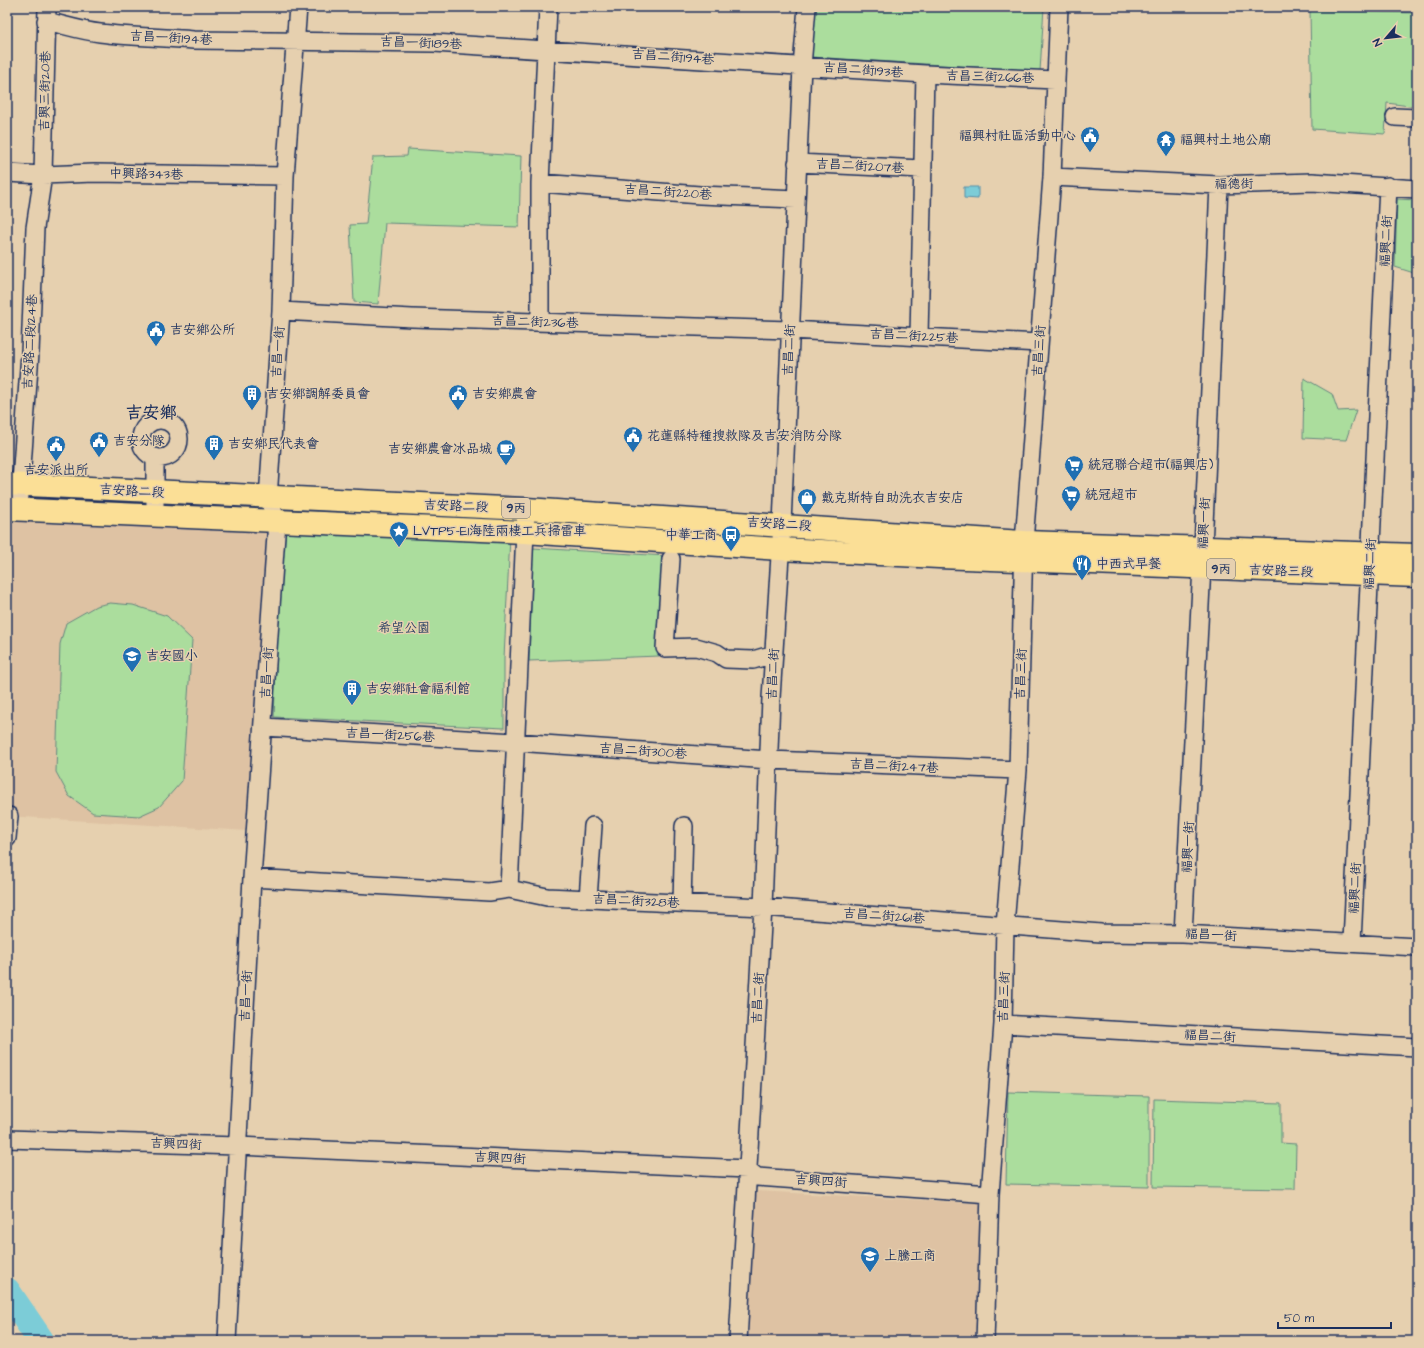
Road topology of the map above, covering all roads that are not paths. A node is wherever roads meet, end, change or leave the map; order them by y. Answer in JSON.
{"nodes":[{"id":1,"x":298,"y":7,"type":"edge"},
{"id":2,"x":548,"y":7,"type":"edge"},
{"id":3,"x":807,"y":7,"type":"edge"},
{"id":4,"x":1059,"y":7,"type":"edge"},
{"id":5,"x":47,"y":14,"type":"edge"},
{"id":6,"x":296,"y":40,"type":"junction"},
{"id":7,"x":545,"y":49,"type":"junction"},
{"id":8,"x":802,"y":66,"type":"junction"},
{"id":9,"x":925,"y":74,"type":"junction"},
{"id":10,"x":1055,"y":80,"type":"junction"},
{"id":11,"x":1395,"y":117,"type":"dead end"},
{"id":12,"x":1417,"y":118,"type":"edge"},
{"id":13,"x":797,"y":163,"type":"junction"},
{"id":14,"x":922,"y":169,"type":"junction"},
{"id":15,"x":7,"y":173,"type":"edge"},
{"id":16,"x":43,"y":175,"type":"junction"},
{"id":17,"x":285,"y":176,"type":"junction"},
{"id":18,"x":1052,"y":177,"type":"junction"},
{"id":19,"x":540,"y":183,"type":"junction"},
{"id":20,"x":1219,"y":185,"type":"junction"},
{"id":21,"x":1388,"y":186,"type":"junction"},
{"id":22,"x":1417,"y":189,"type":"edge"},
{"id":23,"x":796,"y":199,"type":"junction"},
{"id":24,"x":281,"y":311,"type":"junction"},
{"id":25,"x":540,"y":322,"type":"junction"},
{"id":26,"x":790,"y":330,"type":"junction"},
{"id":27,"x":919,"y":336,"type":"junction"},
{"id":28,"x":1039,"y":342,"type":"junction"},
{"id":29,"x":155,"y":457,"type":"dead end"},
{"id":30,"x":14,"y":485,"type":"edge"},
{"id":31,"x":156,"y":492,"type":"junction"},
{"id":32,"x":268,"y":498,"type":"junction"},
{"id":33,"x":13,"y":509,"type":"edge"},
{"id":34,"x":526,"y":509,"type":"junction"},
{"id":35,"x":156,"y":514,"type":"junction"},
{"id":36,"x":278,"y":521,"type":"junction"},
{"id":37,"x":782,"y":524,"type":"junction"},
{"id":38,"x":524,"y":532,"type":"junction"},
{"id":39,"x":1203,"y":547,"type":"junction"},
{"id":40,"x":780,"y":549,"type":"junction"},
{"id":41,"x":1024,"y":551,"type":"junction"},
{"id":42,"x":1371,"y":552,"type":"junction"},
{"id":43,"x":1417,"y":555,"type":"edge"},
{"id":44,"x":671,"y":559,"type":"dead end"},
{"id":45,"x":1202,"y":569,"type":"junction"},
{"id":46,"x":1370,"y":573,"type":"junction"},
{"id":47,"x":1417,"y":576,"type":"edge"},
{"id":48,"x":774,"y":654,"type":"junction"},
{"id":49,"x":264,"y":727,"type":"junction"},
{"id":50,"x":516,"y":742,"type":"junction"},
{"id":51,"x":770,"y":760,"type":"junction"},
{"id":52,"x":1018,"y":770,"type":"junction"},
{"id":53,"x":9,"y":816,"type":"dead end"},
{"id":54,"x":593,"y":826,"type":"dead end"},
{"id":55,"x":684,"y":826,"type":"dead end"},
{"id":56,"x":7,"y":838,"type":"edge"},
{"id":57,"x":252,"y":878,"type":"junction"},
{"id":58,"x":509,"y":888,"type":"junction"},
{"id":59,"x":588,"y":899,"type":"junction"},
{"id":60,"x":682,"y":903,"type":"junction"},
{"id":61,"x":763,"y":907,"type":"junction"},
{"id":62,"x":1005,"y":925,"type":"junction"},
{"id":63,"x":1183,"y":934,"type":"junction"},
{"id":64,"x":1352,"y":942,"type":"junction"},
{"id":65,"x":1417,"y":947,"type":"edge"},
{"id":66,"x":1003,"y":1024,"type":"junction"},
{"id":67,"x":1417,"y":1047,"type":"edge"},
{"id":68,"x":7,"y":1138,"type":"edge"},
{"id":69,"x":237,"y":1146,"type":"junction"},
{"id":70,"x":747,"y":1170,"type":"junction"},
{"id":71,"x":990,"y":1194,"type":"junction"},
{"id":72,"x":227,"y":1341,"type":"edge"},
{"id":73,"x":738,"y":1341,"type":"edge"},
{"id":74,"x":985,"y":1341,"type":"edge"}],
"edges":[{"from":1,"to":6,"type":"street","name":"吉昌一街"},
{"from":2,"to":7,"type":"street"},
{"from":3,"to":8,"type":"street","name":"吉昌二街"},
{"from":4,"to":10,"type":"street","name":"吉昌三街"},
{"from":5,"to":6,"type":"street","name":"吉昌一街194巷"},
{"from":5,"to":16,"type":"street","name":"吉興三街20巷"},
{"from":6,"to":7,"type":"street","name":"吉昌一街189巷"},
{"from":6,"to":17,"type":"street","name":"吉昌一街"},
{"from":7,"to":8,"type":"street","name":"吉昌二街194巷"},
{"from":7,"to":19,"type":"street"},
{"from":8,"to":9,"type":"street","name":"吉昌二街193巷"},
{"from":8,"to":13,"type":"street","name":"吉昌二街"},
{"from":9,"to":10,"type":"street","name":"吉昌三街266巷"},
{"from":9,"to":14,"type":"street"},
{"from":10,"to":18,"type":"street","name":"吉昌三街"},
{"from":11,"to":12,"type":"street"},
{"from":13,"to":14,"type":"street","name":"吉昌二街207巷"},
{"from":13,"to":23,"type":"street","name":"吉昌二街"},
{"from":14,"to":27,"type":"street"},
{"from":15,"to":16,"type":"street","name":"中興路343巷"},
{"from":16,"to":17,"type":"street","name":"中興路343巷"},
{"from":16,"to":30,"type":"street","name":"吉安路二段124巷"},
{"from":17,"to":24,"type":"street","name":"吉昌一街"},
{"from":18,"to":20,"type":"street","name":"福德街"},
{"from":18,"to":28,"type":"street","name":"吉昌三街"},
{"from":19,"to":23,"type":"street","name":"吉昌二街220巷"},
{"from":19,"to":25,"type":"street"},
{"from":20,"to":21,"type":"street","name":"福德街"},
{"from":20,"to":39,"type":"street","name":"福興一街"},
{"from":21,"to":22,"type":"street","name":"福德街"},
{"from":21,"to":42,"type":"street","name":"福興二街"},
{"from":23,"to":26,"type":"street","name":"吉昌二街"},
{"from":24,"to":25,"type":"street","name":"吉昌二街236巷"},
{"from":24,"to":32,"type":"street","name":"吉昌一街"},
{"from":25,"to":26,"type":"street","name":"吉昌二街236巷"},
{"from":26,"to":27,"type":"street","name":"吉昌二街225巷"},
{"from":26,"to":37,"type":"street","name":"吉昌二街"},
{"from":27,"to":28,"type":"street","name":"吉昌二街225巷"},
{"from":28,"to":41,"type":"street","name":"吉昌三街"},
{"from":29,"to":31,"type":"street"},
{"from":30,"to":31,"type":"main road","name":"吉安路二段","number":"9丙"},
{"from":30,"to":33,"type":"street","name":"吉安路二段124巷"},
{"from":31,"to":32,"type":"main road","name":"吉安路二段","number":"9丙"},
{"from":31,"to":35,"type":"street"},
{"from":32,"to":34,"type":"main road","name":"吉安路二段","number":"9丙"},
{"from":32,"to":36,"type":"street","name":"吉昌一街"},
{"from":33,"to":35,"type":"main road","name":"吉安路二段","number":"9丙"},
{"from":34,"to":37,"type":"main road","name":"吉安路二段","number":"9丙"},
{"from":34,"to":38,"type":"street"},
{"from":35,"to":36,"type":"main road","name":"吉安路二段","number":"9丙"},
{"from":36,"to":38,"type":"main road","name":"吉安路二段","number":"9丙"},
{"from":36,"to":49,"type":"street","name":"吉昌一街"},
{"from":37,"to":40,"type":"street","name":"吉昌二街"},
{"from":37,"to":41,"type":"main road","name":"吉安路二段","number":"9丙"},
{"from":38,"to":40,"type":"main road","name":"吉安路二段","number":"9丙"},
{"from":38,"to":50,"type":"street"},
{"from":39,"to":41,"type":"main road","name":"吉安路三段","number":"9丙"},
{"from":39,"to":42,"type":"main road","name":"吉安路三段","number":"9丙"},
{"from":39,"to":45,"type":"street","name":"福興一街"},
{"from":40,"to":41,"type":"main road","name":"吉安路二段","number":"9丙"},
{"from":40,"to":48,"type":"street","name":"吉昌二街"},
{"from":41,"to":45,"type":"main road","name":"吉安路三段","number":"9丙"},
{"from":41,"to":52,"type":"street","name":"吉昌三街"},
{"from":42,"to":43,"type":"main road","name":"吉安路三段","number":"9丙"},
{"from":42,"to":46,"type":"street","name":"福興二街"},
{"from":44,"to":48,"type":"street"},
{"from":45,"to":46,"type":"main road","name":"吉安路三段","number":"9丙"},
{"from":45,"to":63,"type":"street","name":"福興一街"},
{"from":46,"to":47,"type":"main road","name":"吉安路三段","number":"9丙"},
{"from":46,"to":64,"type":"street","name":"福興二街"},
{"from":48,"to":51,"type":"street","name":"吉昌二街"},
{"from":49,"to":50,"type":"street","name":"吉昌一街256巷"},
{"from":49,"to":57,"type":"street","name":"吉昌一街"},
{"from":50,"to":51,"type":"street","name":"吉昌二街300巷"},
{"from":50,"to":58,"type":"street"},
{"from":51,"to":52,"type":"street","name":"吉昌二街247巷"},
{"from":51,"to":61,"type":"street","name":"吉昌二街"},
{"from":52,"to":62,"type":"street","name":"吉昌三街"},
{"from":53,"to":56,"type":"street"},
{"from":54,"to":59,"type":"street"},
{"from":55,"to":60,"type":"street"},
{"from":57,"to":58,"type":"street"},
{"from":57,"to":69,"type":"street","name":"吉昌一街"},
{"from":58,"to":59,"type":"street","name":"吉昌二街328巷"},
{"from":59,"to":60,"type":"street","name":"吉昌二街328巷"},
{"from":60,"to":61,"type":"street","name":"吉昌二街328巷"},
{"from":61,"to":62,"type":"street","name":"吉昌二街261巷"},
{"from":61,"to":70,"type":"street","name":"吉昌二街"},
{"from":62,"to":63,"type":"street","name":"福昌一街"},
{"from":62,"to":66,"type":"street","name":"吉昌三街"},
{"from":63,"to":64,"type":"street","name":"福昌一街"},
{"from":64,"to":65,"type":"street","name":"福昌一街"},
{"from":66,"to":67,"type":"street","name":"福昌二街"},
{"from":66,"to":71,"type":"street","name":"吉昌三街"},
{"from":68,"to":69,"type":"street","name":"吉興四街"},
{"from":69,"to":70,"type":"street","name":"吉興四街"},
{"from":69,"to":72,"type":"street","name":"吉昌一街"},
{"from":70,"to":71,"type":"street","name":"吉興四街"},
{"from":70,"to":73,"type":"street","name":"吉昌二街"},
{"from":71,"to":74,"type":"street","name":"吉昌三街"}]}
